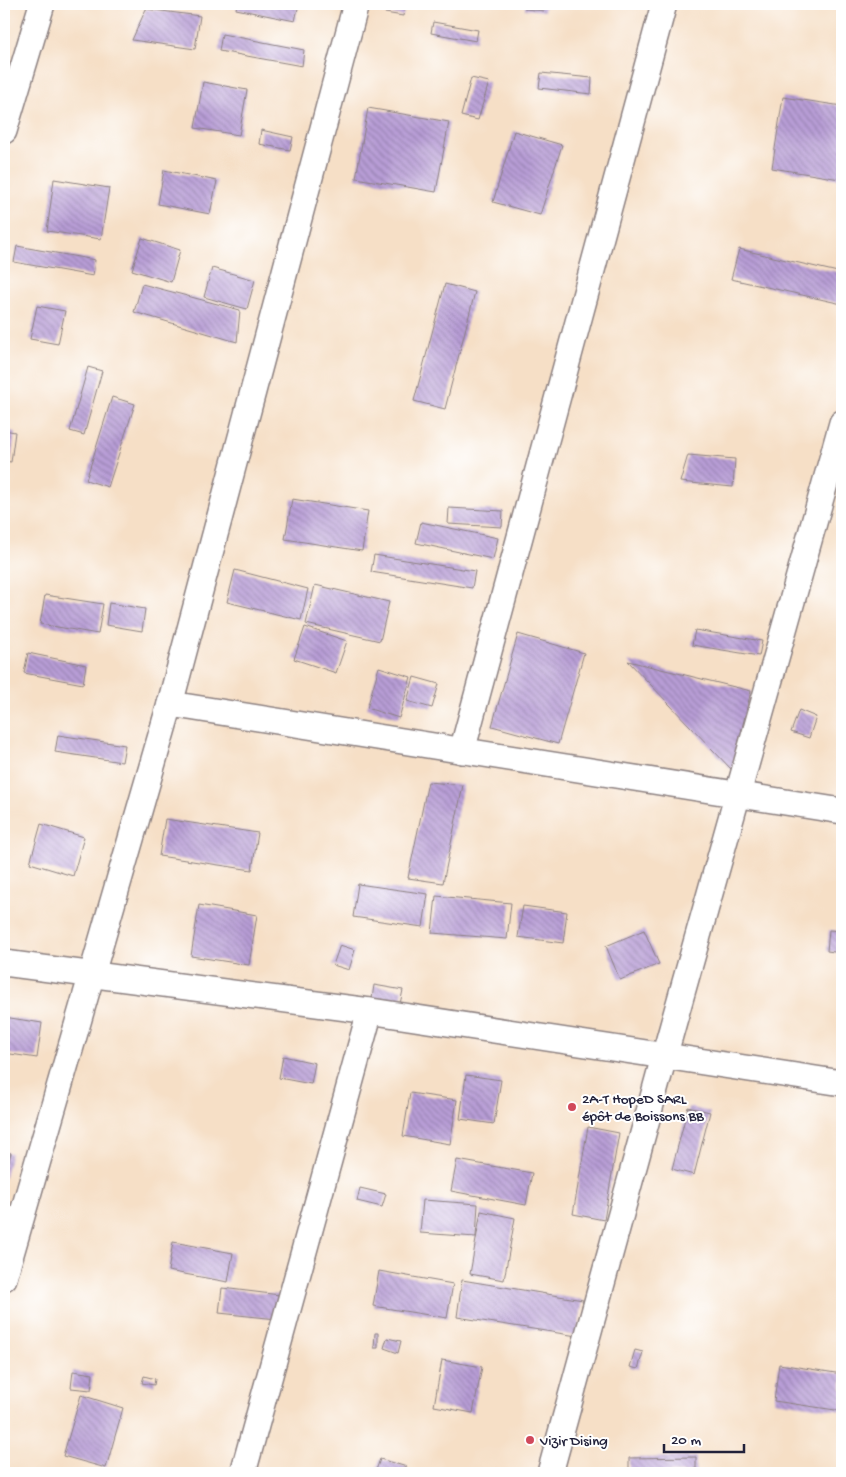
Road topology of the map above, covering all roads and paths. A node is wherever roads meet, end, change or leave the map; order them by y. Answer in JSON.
{"nodes":[{"id":1,"x":42,"y":4,"type":"edge"},
{"id":2,"x":356,"y":4,"type":"edge"},
{"id":3,"x":664,"y":4,"type":"edge"},
{"id":4,"x":4,"y":131,"type":"edge"},
{"id":5,"x":842,"y":423,"type":"edge"},
{"id":6,"x":170,"y":704,"type":"junction"},
{"id":7,"x":462,"y":751,"type":"junction"},
{"id":8,"x":738,"y":794,"type":"junction"},
{"id":9,"x":842,"y":811,"type":"edge"},
{"id":10,"x":4,"y":963,"type":"edge"},
{"id":11,"x":91,"y":976,"type":"junction"},
{"id":12,"x":370,"y":1011,"type":"junction"},
{"id":13,"x":664,"y":1057,"type":"junction"},
{"id":14,"x":842,"y":1083,"type":"edge"},
{"id":15,"x":4,"y":1278,"type":"edge"},
{"id":16,"x":243,"y":1473,"type":"edge"},
{"id":17,"x":550,"y":1473,"type":"edge"}],
"edges":[{"from":1,"to":4,"type":"street"},
{"from":2,"to":6,"type":"street"},
{"from":3,"to":7,"type":"street"},
{"from":5,"to":8,"type":"street"},
{"from":6,"to":7,"type":"street"},
{"from":6,"to":11,"type":"street"},
{"from":7,"to":8,"type":"street"},
{"from":8,"to":9,"type":"street"},
{"from":8,"to":13,"type":"street"},
{"from":10,"to":11,"type":"street"},
{"from":11,"to":12,"type":"street"},
{"from":11,"to":15,"type":"street"},
{"from":12,"to":13,"type":"street"},
{"from":12,"to":16,"type":"street"},
{"from":13,"to":14,"type":"street"},
{"from":13,"to":17,"type":"street"}]}
